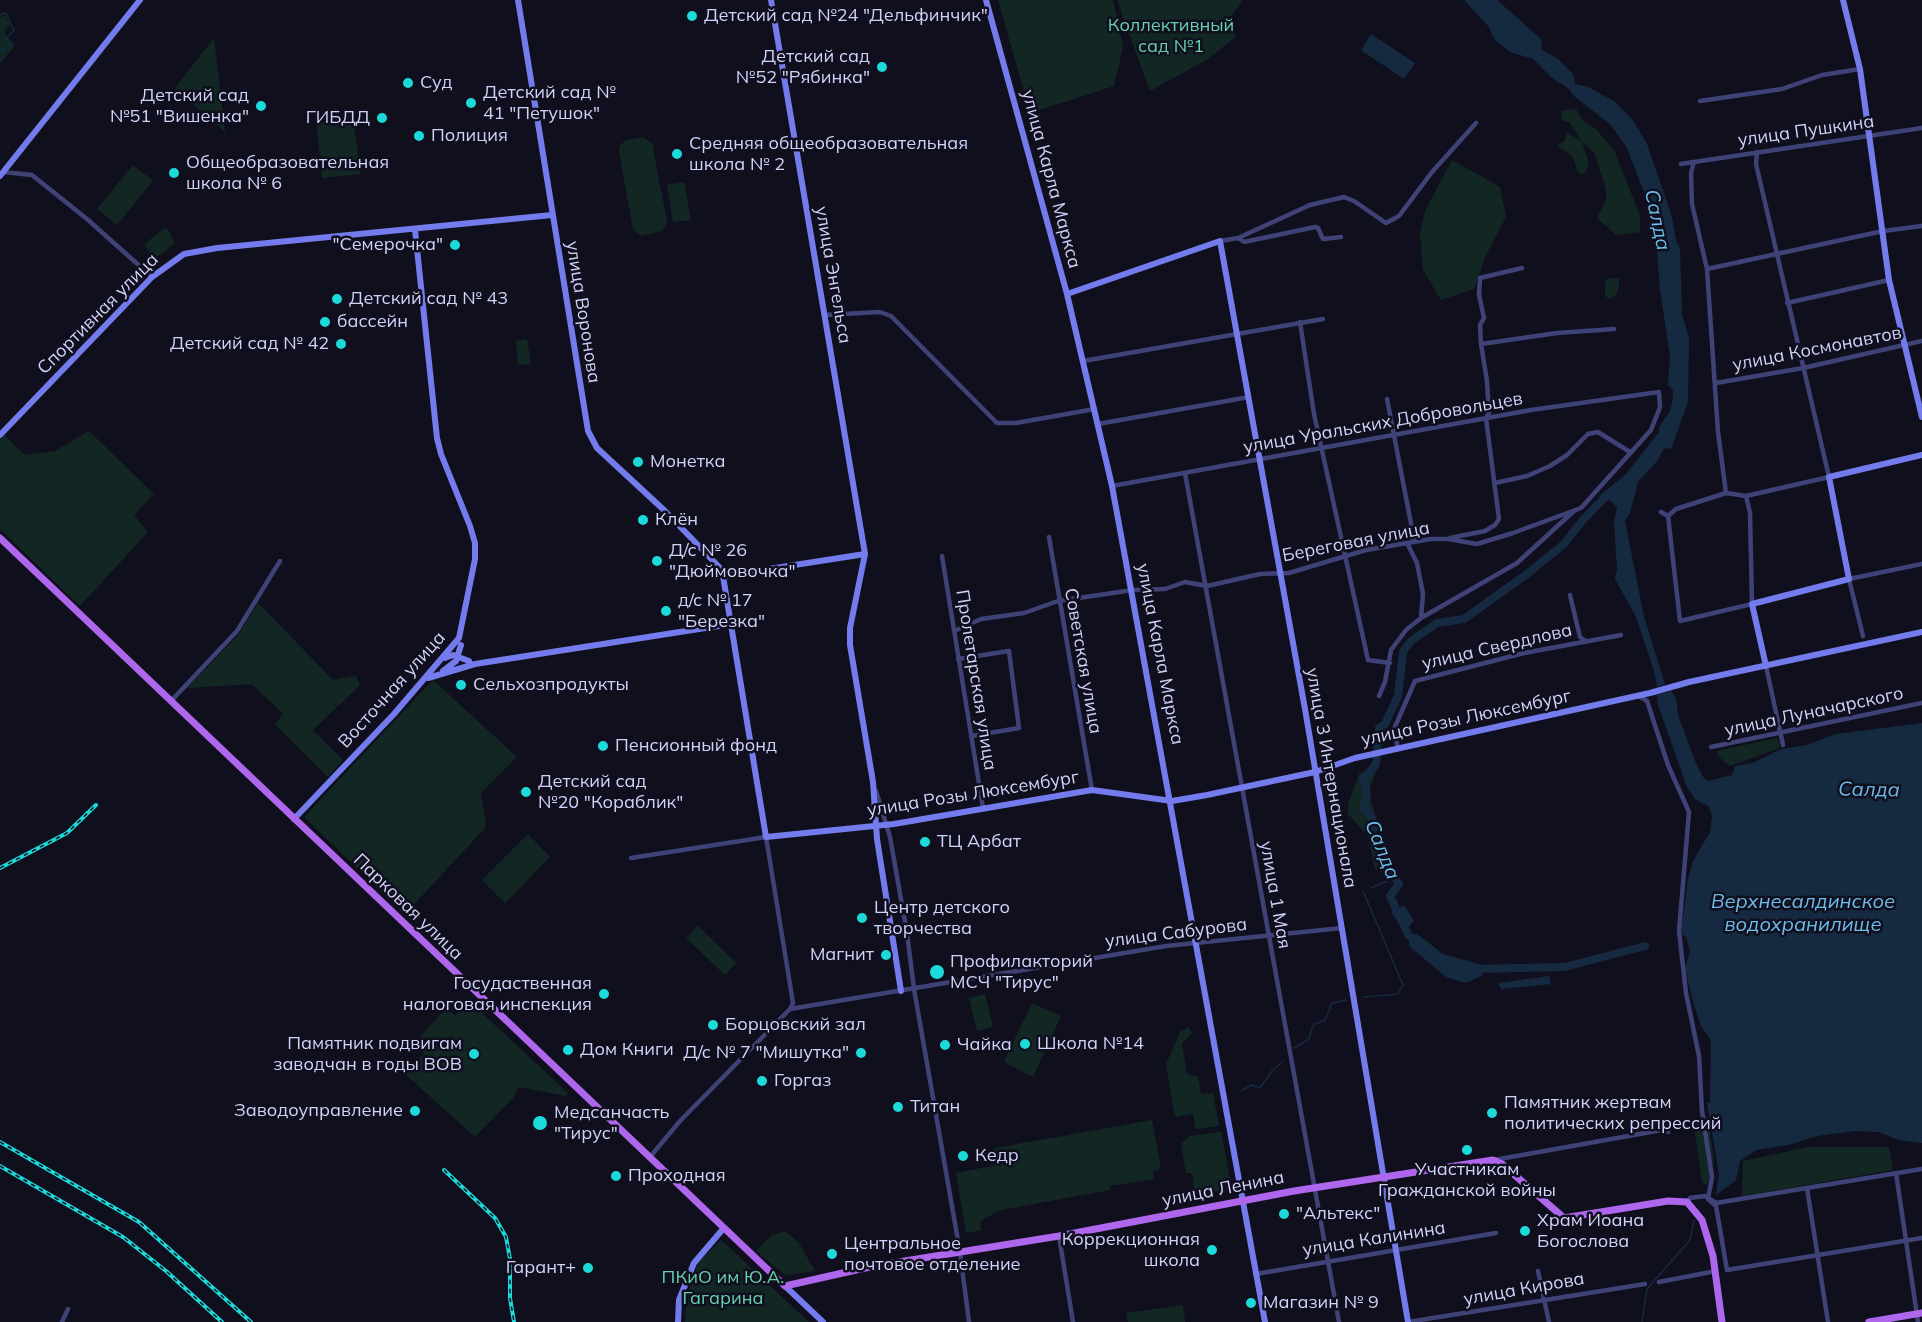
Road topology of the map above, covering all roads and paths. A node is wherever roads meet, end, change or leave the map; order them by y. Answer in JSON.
{"nodes":[{"id":1,"x":140,"y":0,"type":"edge"},
{"id":2,"x":518,"y":0,"type":"edge"},
{"id":3,"x":771,"y":0,"type":"edge"},
{"id":4,"x":986,"y":0,"type":"edge"},
{"id":5,"x":1843,"y":0,"type":"edge"},
{"id":6,"x":1860,"y":69,"type":"junction"},
{"id":7,"x":1700,"y":101,"type":"dead end"},
{"id":8,"x":1476,"y":123,"type":"dead end"},
{"id":9,"x":1922,"y":128,"type":"edge"},
{"id":10,"x":1870,"y":135,"type":"junction"},
{"id":11,"x":1757,"y":152,"type":"junction"},
{"id":12,"x":1694,"y":162,"type":"junction"},
{"id":13,"x":1681,"y":164,"type":"dead end"},
{"id":14,"x":2,"y":174,"type":"edge"},
{"id":15,"x":552,"y":215,"type":"junction"},
{"id":16,"x":1922,"y":226,"type":"edge"},
{"id":17,"x":415,"y":230,"type":"junction"},
{"id":18,"x":1883,"y":231,"type":"junction"},
{"id":19,"x":1341,"y":237,"type":"dead end"},
{"id":20,"x":1238,"y":238,"type":"junction"},
{"id":21,"x":1220,"y":241,"type":"junction"},
{"id":22,"x":1778,"y":252,"type":"junction"},
{"id":23,"x":1522,"y":268,"type":"dead end"},
{"id":24,"x":1707,"y":268,"type":"junction"},
{"id":25,"x":152,"y":277,"type":"junction"},
{"id":26,"x":1889,"y":280,"type":"junction"},
{"id":27,"x":1067,"y":294,"type":"junction"},
{"id":28,"x":1787,"y":303,"type":"junction"},
{"id":29,"x":825,"y":315,"type":"junction"},
{"id":30,"x":1323,"y":319,"type":"dead end"},
{"id":31,"x":1300,"y":322,"type":"junction"},
{"id":32,"x":1614,"y":330,"type":"dead end"},
{"id":33,"x":1238,"y":333,"type":"junction"},
{"id":34,"x":1922,"y":341,"type":"edge"},
{"id":35,"x":1480,"y":344,"type":"junction"},
{"id":36,"x":1904,"y":346,"type":"junction"},
{"id":37,"x":1083,"y":361,"type":"junction"},
{"id":38,"x":1803,"y":368,"type":"junction"},
{"id":39,"x":1716,"y":383,"type":"junction"},
{"id":40,"x":1659,"y":392,"type":"joint"},
{"id":41,"x":1249,"y":397,"type":"junction"},
{"id":42,"x":1387,"y":399,"type":"dead end"},
{"id":43,"x":1095,"y":409,"type":"junction"},
{"id":44,"x":1922,"y":417,"type":"edge"},
{"id":45,"x":1486,"y":418,"type":"junction"},
{"id":46,"x":1098,"y":424,"type":"junction"},
{"id":47,"x":0,"y":435,"type":"edge"},
{"id":48,"x":1394,"y":435,"type":"junction"},
{"id":49,"x":1322,"y":446,"type":"junction"},
{"id":50,"x":1630,"y":452,"type":"junction"},
{"id":51,"x":1922,"y":455,"type":"edge"},
{"id":52,"x":1259,"y":458,"type":"junction"},
{"id":53,"x":1185,"y":473,"type":"junction"},
{"id":54,"x":1829,"y":477,"type":"junction"},
{"id":55,"x":1495,"y":483,"type":"junction"},
{"id":56,"x":1112,"y":486,"type":"junction"},
{"id":57,"x":1726,"y":493,"type":"junction"},
{"id":58,"x":1746,"y":496,"type":"junction"},
{"id":59,"x":1576,"y":509,"type":"junction"},
{"id":60,"x":1661,"y":512,"type":"dead end"},
{"id":61,"x":1668,"y":516,"type":"junction"},
{"id":62,"x":1049,"y":537,"type":"dead end"},
{"id":63,"x":0,"y":538,"type":"edge"},
{"id":64,"x":1448,"y":539,"type":"junction"},
{"id":65,"x":1408,"y":545,"type":"junction"},
{"id":66,"x":865,"y":554,"type":"junction"},
{"id":67,"x":942,"y":556,"type":"dead end"},
{"id":68,"x":1343,"y":557,"type":"junction"},
{"id":69,"x":280,"y":561,"type":"dead end"},
{"id":70,"x":1922,"y":564,"type":"edge"},
{"id":71,"x":1280,"y":572,"type":"junction"},
{"id":72,"x":724,"y":576,"type":"junction"},
{"id":73,"x":1849,"y":579,"type":"junction"},
{"id":74,"x":1207,"y":586,"type":"junction"},
{"id":75,"x":1133,"y":590,"type":"junction"},
{"id":76,"x":1570,"y":595,"type":"dead end"},
{"id":77,"x":1058,"y":601,"type":"junction"},
{"id":78,"x":1752,"y":604,"type":"junction"},
{"id":79,"x":1421,"y":618,"type":"junction"},
{"id":80,"x":731,"y":624,"type":"junction"},
{"id":81,"x":954,"y":631,"type":"junction"},
{"id":82,"x":1922,"y":632,"type":"edge"},
{"id":83,"x":1622,"y":635,"type":"dead end"},
{"id":84,"x":1863,"y":636,"type":"dead end"},
{"id":85,"x":460,"y":641,"type":"junction"},
{"id":86,"x":1586,"y":641,"type":"junction"},
{"id":87,"x":449,"y":653,"type":"junction"},
{"id":88,"x":458,"y":656,"type":"junction"},
{"id":89,"x":958,"y":659,"type":"junction"},
{"id":90,"x":1390,"y":663,"type":"junction"},
{"id":91,"x":453,"y":664,"type":"junction"},
{"id":92,"x":470,"y":664,"type":"junction"},
{"id":93,"x":1766,"y":666,"type":"junction"},
{"id":94,"x":437,"y":674,"type":"junction"},
{"id":95,"x":423,"y":682,"type":"junction"},
{"id":96,"x":1379,"y":696,"type":"dead end"},
{"id":97,"x":1639,"y":696,"type":"junction"},
{"id":98,"x":171,"y":701,"type":"junction"},
{"id":99,"x":1922,"y":704,"type":"edge"},
{"id":100,"x":1781,"y":734,"type":"junction"},
{"id":101,"x":971,"y":735,"type":"junction"},
{"id":102,"x":1783,"y":745,"type":"dead end"},
{"id":103,"x":1711,"y":747,"type":"dead end"},
{"id":104,"x":1398,"y":749,"type":"junction"},
{"id":105,"x":1315,"y":772,"type":"junction"},
{"id":106,"x":873,"y":782,"type":"junction"},
{"id":107,"x":1242,"y":787,"type":"junction"},
{"id":108,"x":1092,"y":790,"type":"junction"},
{"id":109,"x":1172,"y":801,"type":"junction"},
{"id":110,"x":983,"y":808,"type":"junction"},
{"id":111,"x":294,"y":819,"type":"junction"},
{"id":112,"x":887,"y":825,"type":"junction"},
{"id":113,"x":876,"y":826,"type":"junction"},
{"id":114,"x":766,"y":837,"type":"junction"},
{"id":115,"x":631,"y":858,"type":"dead end"},
{"id":116,"x":1342,"y":928,"type":"junction"},
{"id":117,"x":1267,"y":935,"type":"junction"},
{"id":118,"x":1195,"y":943,"type":"junction"},
{"id":119,"x":914,"y":989,"type":"junction"},
{"id":120,"x":901,"y":991,"type":"junction"},
{"id":121,"x":790,"y":1009,"type":"junction"},
{"id":122,"x":1668,"y":1132,"type":"dead end"},
{"id":123,"x":649,"y":1158,"type":"junction"},
{"id":124,"x":1493,"y":1160,"type":"junction"},
{"id":125,"x":1922,"y":1169,"type":"edge"},
{"id":126,"x":1896,"y":1173,"type":"junction"},
{"id":127,"x":1384,"y":1176,"type":"junction"},
{"id":128,"x":1313,"y":1187,"type":"junction"},
{"id":129,"x":1807,"y":1188,"type":"junction"},
{"id":130,"x":1708,"y":1199,"type":"junction"},
{"id":131,"x":1243,"y":1201,"type":"junction"},
{"id":132,"x":1687,"y":1202,"type":"junction"},
{"id":133,"x":723,"y":1229,"type":"junction"},
{"id":134,"x":1496,"y":1233,"type":"dead end"},
{"id":135,"x":1059,"y":1236,"type":"junction"},
{"id":136,"x":1922,"y":1238,"type":"edge"},
{"id":137,"x":1905,"y":1240,"type":"junction"},
{"id":138,"x":1397,"y":1250,"type":"junction"},
{"id":139,"x":960,"y":1252,"type":"junction"},
{"id":140,"x":1816,"y":1256,"type":"junction"},
{"id":141,"x":1327,"y":1261,"type":"junction"},
{"id":142,"x":1538,"y":1271,"type":"dead end"},
{"id":143,"x":1716,"y":1271,"type":"junction"},
{"id":144,"x":1256,"y":1274,"type":"junction"},
{"id":145,"x":1659,"y":1282,"type":"dead end"},
{"id":146,"x":1645,"y":1284,"type":"dead end"},
{"id":147,"x":785,"y":1286,"type":"junction"},
{"id":148,"x":1545,"y":1298,"type":"junction"},
{"id":149,"x":68,"y":1309,"type":"dead end"},
{"id":150,"x":1919,"y":1316,"type":"edge"},
{"id":151,"x":62,"y":1322,"type":"edge"},
{"id":152,"x":678,"y":1322,"type":"edge"},
{"id":153,"x":823,"y":1322,"type":"edge"},
{"id":154,"x":969,"y":1322,"type":"edge"},
{"id":155,"x":1073,"y":1322,"type":"edge"},
{"id":156,"x":1265,"y":1322,"type":"edge"},
{"id":157,"x":1339,"y":1322,"type":"edge"},
{"id":158,"x":1408,"y":1322,"type":"edge"},
{"id":159,"x":1549,"y":1322,"type":"edge"},
{"id":160,"x":1722,"y":1322,"type":"edge"},
{"id":161,"x":1828,"y":1322,"type":"edge"},
{"id":162,"x":1869,"y":1322,"type":"edge"}],
"edges":[{"from":1,"to":14,"type":"street"},
{"from":2,"to":15,"type":"street","name":"улица Воронова"},
{"from":3,"to":29,"type":"street","name":"улица Энгельса"},
{"from":4,"to":27,"type":"street","name":"улица Карла Маркса"},
{"from":5,"to":6,"type":"street"},
{"from":6,"to":7,"type":"street"},
{"from":6,"to":10,"type":"street"},
{"from":8,"to":20,"type":"street"},
{"from":9,"to":10,"type":"street","name":"улица Пушкина"},
{"from":10,"to":11,"type":"street","name":"улица Пушкина"},
{"from":10,"to":18,"type":"street"},
{"from":11,"to":12,"type":"street","name":"улица Пушкина"},
{"from":11,"to":22,"type":"street"},
{"from":12,"to":13,"type":"street","name":"улица Пушкина"},
{"from":12,"to":24,"type":"street"},
{"from":14,"to":25,"type":"street"},
{"from":15,"to":17,"type":"street","name":"Спортивная улица"},
{"from":15,"to":72,"type":"street","name":"улица Воронова"},
{"from":16,"to":18,"type":"street"},
{"from":17,"to":25,"type":"street","name":"Спортивная улица"},
{"from":17,"to":85,"type":"street","name":"Восточная улица"},
{"from":18,"to":22,"type":"street"},
{"from":18,"to":26,"type":"street"},
{"from":19,"to":20,"type":"street"},
{"from":20,"to":21,"type":"street"},
{"from":21,"to":27,"type":"street"},
{"from":21,"to":33,"type":"street","name":"улица 3 Интернационала"},
{"from":22,"to":24,"type":"street"},
{"from":22,"to":28,"type":"street"},
{"from":23,"to":35,"type":"street"},
{"from":24,"to":39,"type":"street"},
{"from":25,"to":47,"type":"street","name":"Спортивная улица"},
{"from":26,"to":28,"type":"street"},
{"from":26,"to":36,"type":"street"},
{"from":27,"to":37,"type":"street","name":"улица Карла Маркса"},
{"from":28,"to":38,"type":"street"},
{"from":29,"to":43,"type":"street"},
{"from":29,"to":66,"type":"street","name":"улица Энгельса"},
{"from":30,"to":31,"type":"street"},
{"from":31,"to":33,"type":"street"},
{"from":31,"to":49,"type":"street"},
{"from":32,"to":35,"type":"street"},
{"from":33,"to":37,"type":"street"},
{"from":33,"to":41,"type":"street","name":"улица 3 Интернационала"},
{"from":34,"to":36,"type":"street","name":"улица Космонавтов"},
{"from":35,"to":45,"type":"street"},
{"from":36,"to":38,"type":"street","name":"улица Космонавтов"},
{"from":36,"to":44,"type":"street"},
{"from":37,"to":43,"type":"street","name":"улица Карла Маркса"},
{"from":38,"to":39,"type":"street","name":"улица Космонавтов"},
{"from":38,"to":54,"type":"street"},
{"from":39,"to":57,"type":"street"},
{"from":40,"to":45,"type":"street","name":"улица Уральских Добровольцев"},
{"from":40,"to":50,"type":"street","name":"Береговая улица"},
{"from":41,"to":46,"type":"street"},
{"from":41,"to":52,"type":"street","name":"улица 3 Интернационала"},
{"from":42,"to":48,"type":"street"},
{"from":43,"to":46,"type":"street","name":"улица Карла Маркса"},
{"from":45,"to":48,"type":"street","name":"улица Уральских Добровольцев"},
{"from":45,"to":55,"type":"street"},
{"from":46,"to":56,"type":"street","name":"улица Карла Маркса"},
{"from":48,"to":49,"type":"street","name":"улица Уральских Добровольцев"},
{"from":48,"to":65,"type":"street"},
{"from":49,"to":52,"type":"street","name":"улица Уральских Добровольцев"},
{"from":49,"to":68,"type":"street"},
{"from":50,"to":55,"type":"street"},
{"from":50,"to":59,"type":"street","name":"Береговая улица"},
{"from":51,"to":54,"type":"street"},
{"from":52,"to":53,"type":"street","name":"улица Уральских Добровольцев"},
{"from":52,"to":71,"type":"street","name":"улица 3 Интернационала"},
{"from":53,"to":56,"type":"street","name":"улица Уральских Добровольцев"},
{"from":53,"to":74,"type":"street","name":"улица 1 Мая"},
{"from":54,"to":58,"type":"street"},
{"from":54,"to":73,"type":"street"},
{"from":55,"to":64,"type":"street","name":"Береговая улица"},
{"from":56,"to":75,"type":"street","name":"улица Карла Маркса"},
{"from":57,"to":58,"type":"street"},
{"from":57,"to":61,"type":"street"},
{"from":58,"to":78,"type":"street"},
{"from":59,"to":64,"type":"street","name":"Береговая улица"},
{"from":59,"to":79,"type":"street"},
{"from":60,"to":61,"type":"street"},
{"from":61,"to":78,"type":"street"},
{"from":62,"to":77,"type":"street","name":"Советская улица"},
{"from":63,"to":98,"type":"main road","name":"Парковая улица"},
{"from":64,"to":65,"type":"street","name":"Береговая улица"},
{"from":65,"to":68,"type":"street","name":"Береговая улица"},
{"from":65,"to":79,"type":"street"},
{"from":66,"to":72,"type":"street"},
{"from":66,"to":106,"type":"street","name":"улица Энгельса"},
{"from":67,"to":81,"type":"street","name":"Пролетарская улица"},
{"from":68,"to":71,"type":"street","name":"Береговая улица"},
{"from":68,"to":90,"type":"street"},
{"from":69,"to":98,"type":"street"},
{"from":70,"to":73,"type":"street"},
{"from":71,"to":74,"type":"street","name":"Береговая улица"},
{"from":71,"to":105,"type":"street","name":"улица 3 Интернационала"},
{"from":72,"to":80,"type":"street","name":"улица Воронова"},
{"from":73,"to":78,"type":"street"},
{"from":73,"to":84,"type":"street"},
{"from":74,"to":75,"type":"street","name":"Береговая улица"},
{"from":74,"to":107,"type":"street","name":"улица 1 Мая"},
{"from":75,"to":77,"type":"street","name":"Береговая улица"},
{"from":75,"to":109,"type":"street","name":"улица Карла Маркса"},
{"from":76,"to":86,"type":"street"},
{"from":77,"to":81,"type":"street","name":"Береговая улица"},
{"from":77,"to":108,"type":"street","name":"Советская улица"},
{"from":78,"to":93,"type":"street"},
{"from":79,"to":90,"type":"street"},
{"from":80,"to":92,"type":"street"},
{"from":80,"to":114,"type":"street","name":"улица Воронова"},
{"from":81,"to":89,"type":"street","name":"Пролетарская улица"},
{"from":82,"to":93,"type":"street","name":"улица Розы Люксембург"},
{"from":83,"to":86,"type":"street","name":"улица Свердлова"},
{"from":85,"to":87,"type":"street","name":"Восточная улица"},
{"from":85,"to":88,"type":"street"},
{"from":85,"to":92,"type":"street"},
{"from":86,"to":104,"type":"street","name":"улица Свердлова"},
{"from":87,"to":88,"type":"street"},
{"from":87,"to":91,"type":"street"},
{"from":87,"to":95,"type":"street","name":"Восточная улица"},
{"from":88,"to":91,"type":"street"},
{"from":88,"to":92,"type":"street"},
{"from":89,"to":101,"type":"street","name":"Пролетарская улица"},
{"from":89,"to":101,"type":"street"},
{"from":90,"to":96,"type":"street"},
{"from":91,"to":92,"type":"street"},
{"from":91,"to":94,"type":"street"},
{"from":92,"to":94,"type":"street"},
{"from":93,"to":97,"type":"street","name":"улица Розы Люксембург"},
{"from":93,"to":100,"type":"street"},
{"from":94,"to":95,"type":"street"},
{"from":95,"to":111,"type":"street","name":"Восточная улица"},
{"from":97,"to":104,"type":"street","name":"улица Розы Люксембург"},
{"from":97,"to":130,"type":"street"},
{"from":98,"to":111,"type":"main road","name":"Парковая улица"},
{"from":99,"to":100,"type":"street","name":"улица Луначарского"},
{"from":100,"to":102,"type":"street"},
{"from":100,"to":103,"type":"street","name":"улица Луначарского"},
{"from":101,"to":110,"type":"street","name":"Пролетарская улица"},
{"from":104,"to":105,"type":"street","name":"улица Розы Люксембург"},
{"from":105,"to":107,"type":"street","name":"улица Розы Люксембург"},
{"from":105,"to":116,"type":"street","name":"улица 3 Интернационала"},
{"from":106,"to":112,"type":"street","name":"улица Энгельса"},
{"from":106,"to":113,"type":"street","name":"улица Энгельса"},
{"from":107,"to":109,"type":"street","name":"улица Розы Люксембург"},
{"from":107,"to":117,"type":"street","name":"улица 1 Мая"},
{"from":108,"to":109,"type":"street","name":"улица Розы Люксембург"},
{"from":108,"to":110,"type":"street","name":"улица Розы Люксембург"},
{"from":109,"to":118,"type":"street","name":"улица Карла Маркса"},
{"from":110,"to":112,"type":"street","name":"улица Розы Люксембург"},
{"from":111,"to":123,"type":"main road","name":"Парковая улица"},
{"from":112,"to":113,"type":"street","name":"улица Розы Люксембург"},
{"from":112,"to":119,"type":"street","name":"улица Энгельса"},
{"from":113,"to":114,"type":"street","name":"улица Розы Люксембург"},
{"from":113,"to":120,"type":"street","name":"улица Энгельса"},
{"from":114,"to":115,"type":"street"},
{"from":114,"to":121,"type":"street"},
{"from":116,"to":117,"type":"street","name":"улица Сабурова"},
{"from":116,"to":127,"type":"street","name":"улица 3 Интернационала"},
{"from":117,"to":118,"type":"street","name":"улица Сабурова"},
{"from":117,"to":128,"type":"street","name":"улица 1 Мая"},
{"from":118,"to":119,"type":"street","name":"улица Сабурова"},
{"from":118,"to":131,"type":"street","name":"улица Карла Маркса"},
{"from":119,"to":120,"type":"street","name":"улица Сабурова"},
{"from":119,"to":139,"type":"street","name":"улица Энгельса"},
{"from":120,"to":121,"type":"street","name":"улица Сабурова"},
{"from":121,"to":123,"type":"street"},
{"from":122,"to":124,"type":"street","name":"улица Ленина"},
{"from":123,"to":133,"type":"main road","name":"Парковая улица"},
{"from":124,"to":127,"type":"main road","name":"улица Ленина"},
{"from":124,"to":132,"type":"main road"},
{"from":125,"to":126,"type":"street"},
{"from":126,"to":129,"type":"street"},
{"from":126,"to":137,"type":"street"},
{"from":127,"to":128,"type":"main road","name":"улица Ленина"},
{"from":127,"to":138,"type":"street","name":"улица 3 Интернационала"},
{"from":128,"to":131,"type":"main road","name":"улица Ленина"},
{"from":128,"to":141,"type":"street","name":"улица 1 Мая"},
{"from":129,"to":130,"type":"street"},
{"from":129,"to":140,"type":"street"},
{"from":130,"to":132,"type":"street"},
{"from":130,"to":140,"type":"street"},
{"from":131,"to":135,"type":"main road","name":"улица Ленина"},
{"from":131,"to":144,"type":"street","name":"улица Карла Маркса"},
{"from":132,"to":143,"type":"main road"},
{"from":133,"to":147,"type":"main road","name":"Парковая улица"},
{"from":133,"to":152,"type":"street"},
{"from":134,"to":138,"type":"street","name":"улица Калинина"},
{"from":135,"to":139,"type":"main road","name":"улица Ленина"},
{"from":135,"to":155,"type":"street"},
{"from":136,"to":137,"type":"street"},
{"from":137,"to":140,"type":"street"},
{"from":137,"to":150,"type":"street"},
{"from":138,"to":141,"type":"street","name":"улица Калинина"},
{"from":138,"to":158,"type":"street","name":"улица 3 Интернационала"},
{"from":139,"to":147,"type":"main road","name":"улица Ленина"},
{"from":139,"to":154,"type":"street","name":"улица Энгельса"},
{"from":140,"to":161,"type":"street"},
{"from":141,"to":144,"type":"street","name":"улица Калинина"},
{"from":141,"to":157,"type":"street","name":"улица 1 Мая"},
{"from":142,"to":148,"type":"street"},
{"from":143,"to":145,"type":"street"},
{"from":143,"to":160,"type":"main road"},
{"from":144,"to":156,"type":"street","name":"улица Карла Маркса"},
{"from":146,"to":148,"type":"street","name":"улица Кирова"},
{"from":147,"to":153,"type":"street","name":"Парковая улица"},
{"from":148,"to":158,"type":"street","name":"улица Кирова"},
{"from":148,"to":159,"type":"street"},
{"from":149,"to":151,"type":"street"},
{"from":150,"to":162,"type":"main road"}]}
